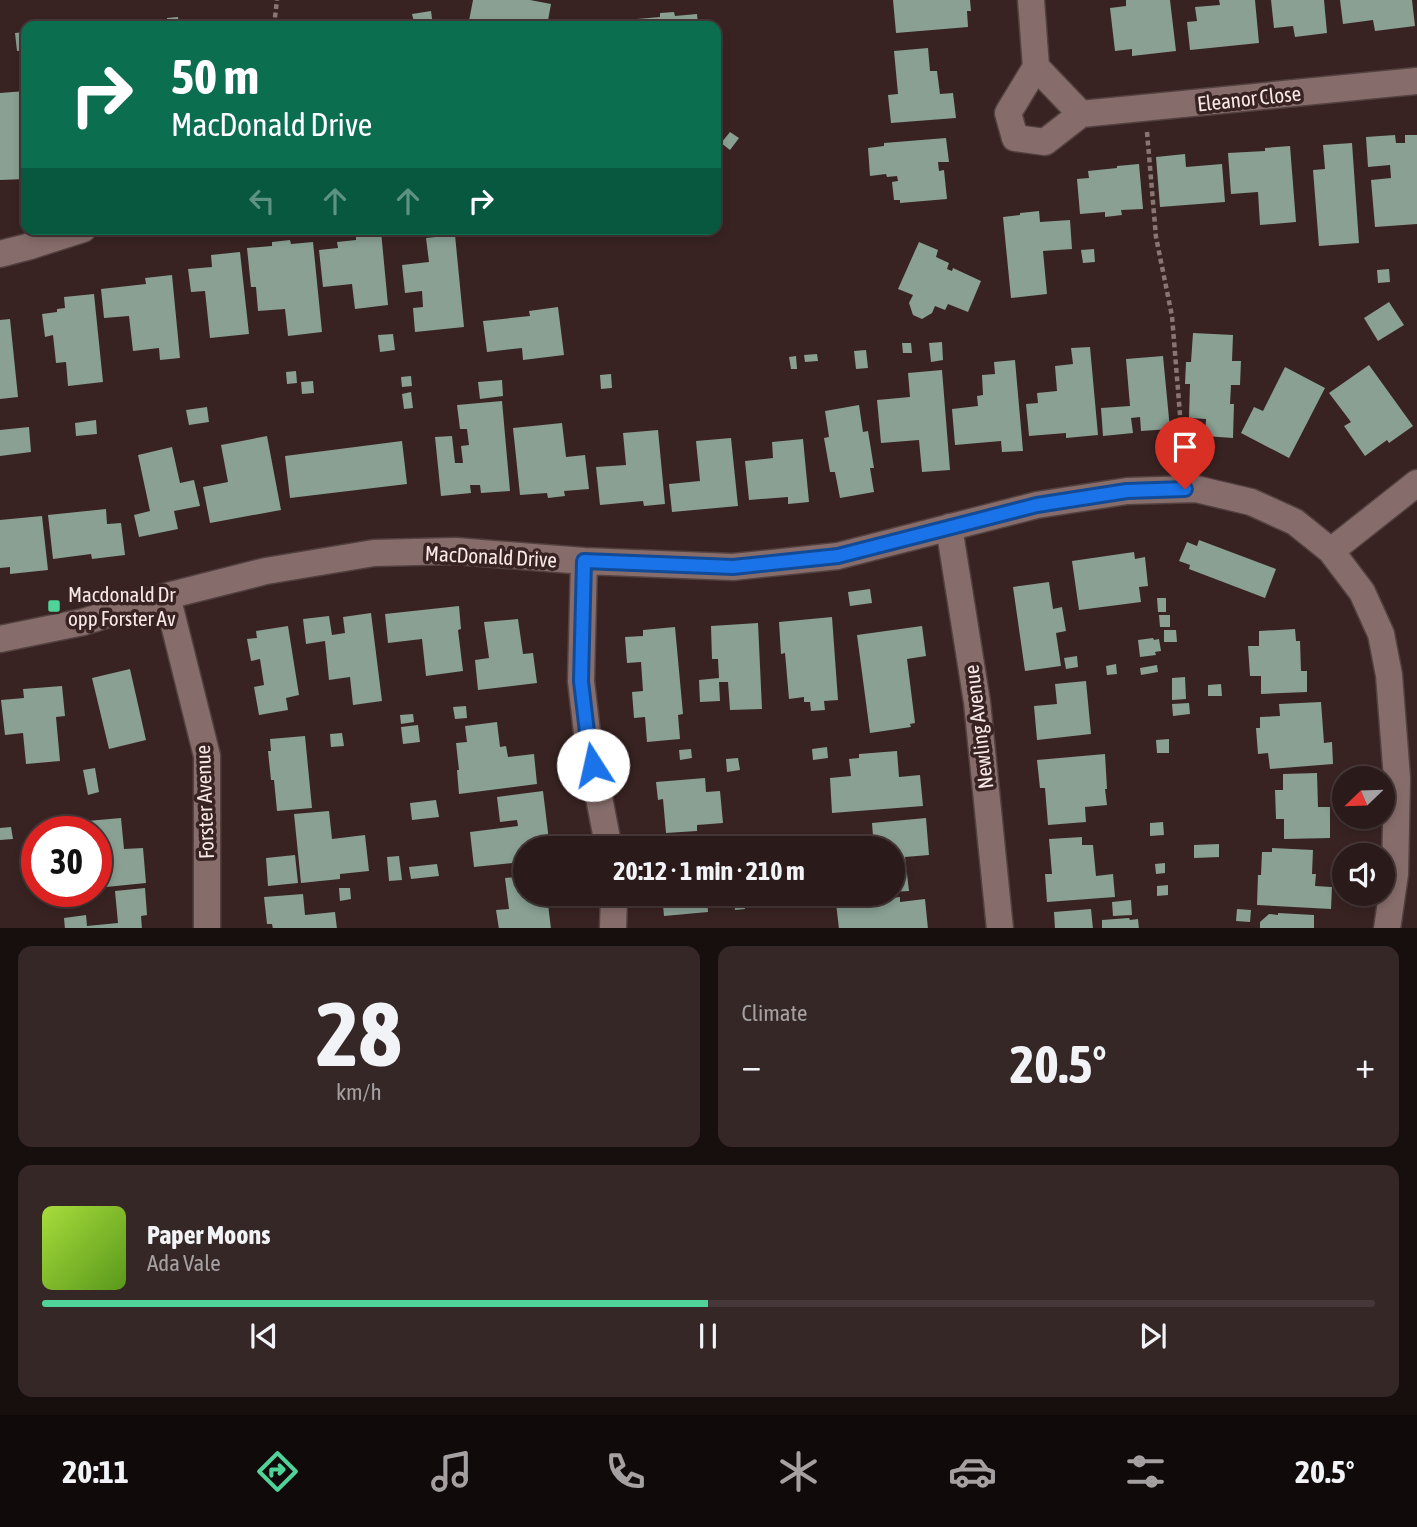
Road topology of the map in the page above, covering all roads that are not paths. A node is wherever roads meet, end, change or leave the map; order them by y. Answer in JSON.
{"nodes":[{"id":1,"x":1031,"y":0,"type":"edge"},
{"id":2,"x":1035,"y":67,"type":"junction"},
{"id":3,"x":1417,"y":81,"type":"edge"},
{"id":4,"x":1081,"y":114,"type":"junction"},
{"id":5,"x":64,"y":235,"type":"edge"},
{"id":6,"x":0,"y":254,"type":"edge"},
{"id":7,"x":1417,"y":483,"type":"edge"},
{"id":8,"x":949,"y":527,"type":"junction"},
{"id":9,"x":1331,"y":551,"type":"junction"},
{"id":10,"x":584,"y":561,"type":"junction"},
{"id":11,"x":167,"y":596,"type":"junction"},
{"id":12,"x":0,"y":639,"type":"edge"},
{"id":13,"x":606,"y":836,"type":"edge"},
{"id":14,"x":614,"y":906,"type":"edge"},
{"id":15,"x":207,"y":928,"type":"edge"},
{"id":16,"x":613,"y":928,"type":"edge"},
{"id":17,"x":1000,"y":928,"type":"edge"},
{"id":18,"x":1387,"y":928,"type":"edge"}],
"edges":[{"from":1,"to":2,"type":"street"},
{"from":2,"to":4,"type":"street"},
{"from":2,"to":4,"type":"street"},
{"from":3,"to":4,"type":"street","name":"Eleanor Close"},
{"from":5,"to":6,"type":"street"},
{"from":7,"to":9,"type":"street"},
{"from":8,"to":9,"type":"street","name":"MacDonald Drive"},
{"from":8,"to":10,"type":"street","name":"MacDonald Drive"},
{"from":8,"to":17,"type":"street","name":"Newling Avenue"},
{"from":9,"to":18,"type":"street","name":"MacDonald Drive"},
{"from":10,"to":11,"type":"street","name":"MacDonald Drive"},
{"from":10,"to":13,"type":"street"},
{"from":11,"to":12,"type":"street","name":"MacDonald Drive"},
{"from":11,"to":15,"type":"street","name":"Forster Avenue"},
{"from":14,"to":16,"type":"street"}]}
